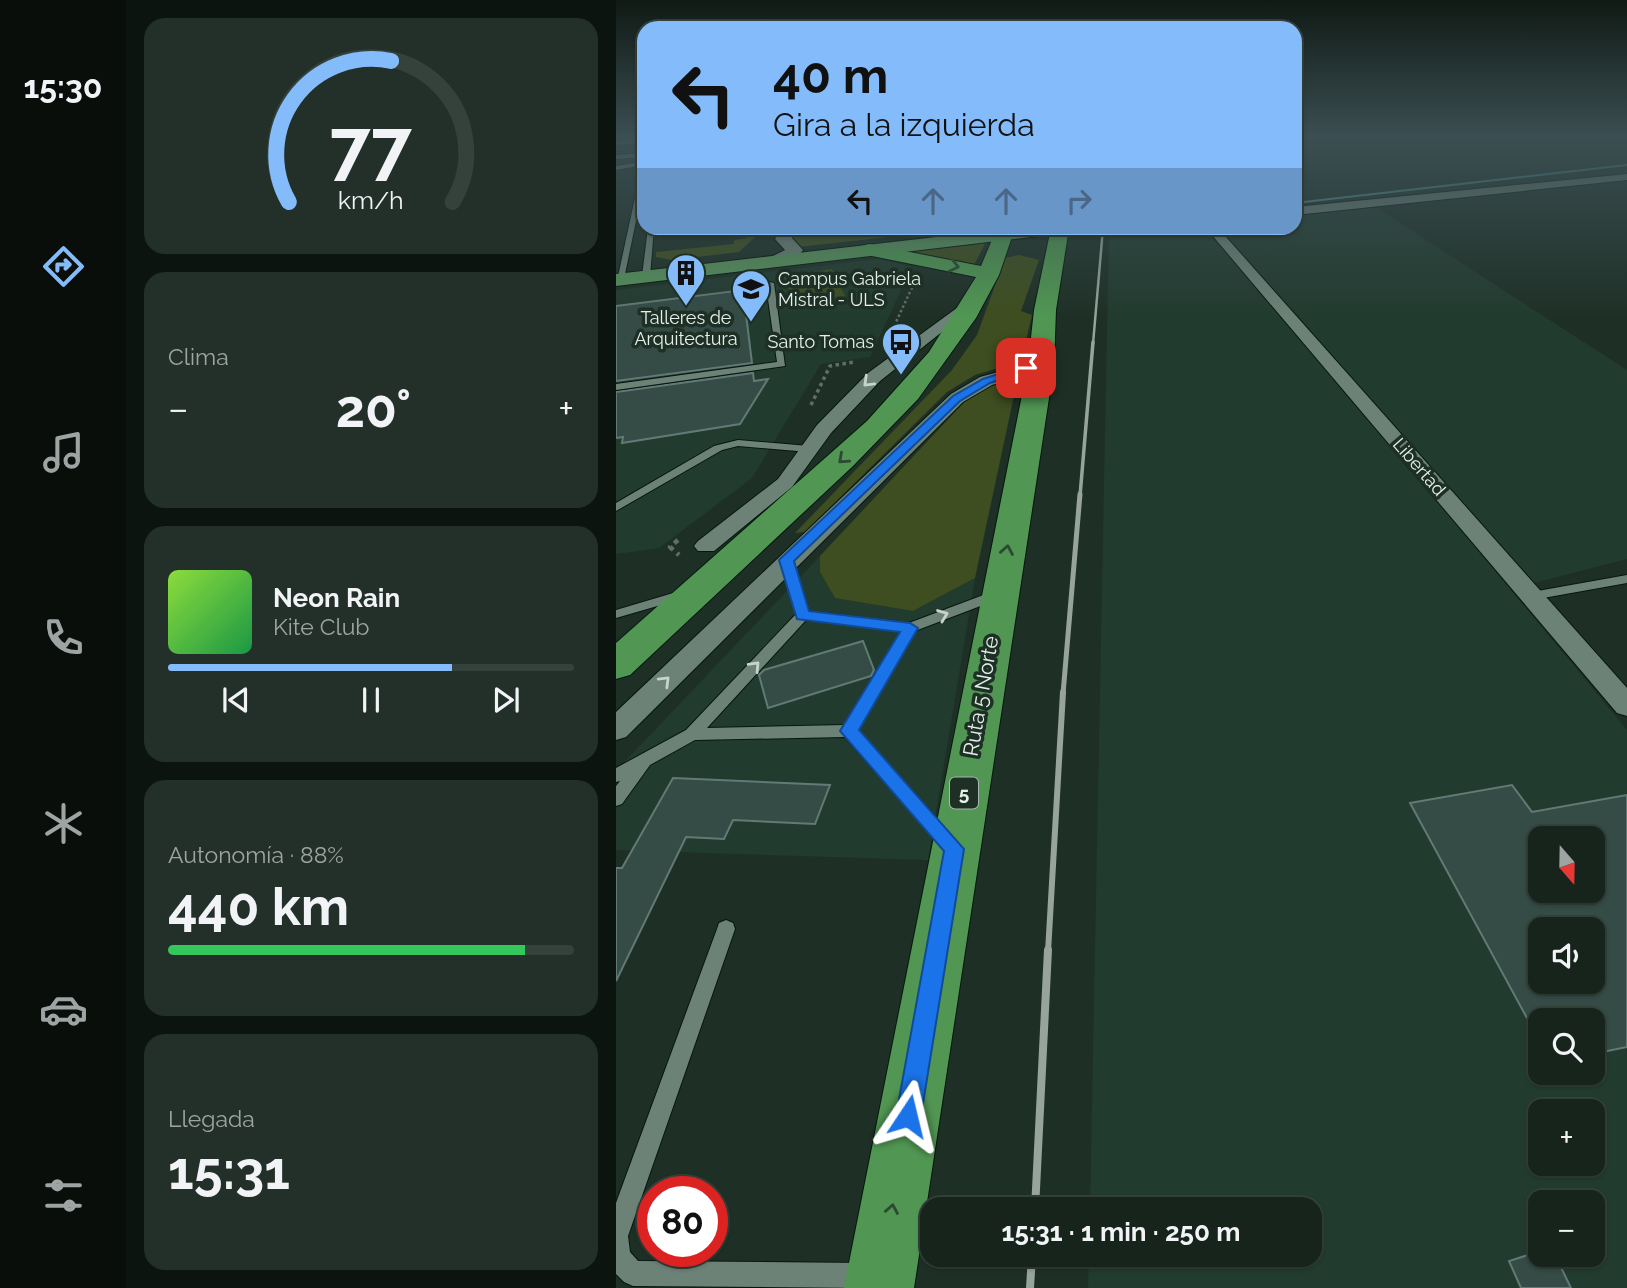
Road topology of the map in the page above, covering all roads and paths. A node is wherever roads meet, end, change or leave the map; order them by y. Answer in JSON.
{"nodes":[{"id":1,"x":1421,"y":198,"type":"edge"},
{"id":2,"x":637,"y":200,"type":"edge"},
{"id":3,"x":1302,"y":210,"type":"edge"},
{"id":4,"x":630,"y":228,"type":"junction"},
{"id":5,"x":637,"y":228,"type":"edge"},
{"id":6,"x":650,"y":235,"type":"edge"},
{"id":7,"x":785,"y":235,"type":"edge"},
{"id":8,"x":949,"y":235,"type":"edge"},
{"id":9,"x":967,"y":235,"type":"edge"},
{"id":10,"x":999,"y":235,"type":"edge"},
{"id":11,"x":1058,"y":235,"type":"edge"},
{"id":12,"x":1218,"y":235,"type":"edge"},
{"id":13,"x":760,"y":245,"type":"edge"},
{"id":14,"x":795,"y":250,"type":"junction"},
{"id":15,"x":869,"y":250,"type":"junction"},
{"id":16,"x":1055,"y":255,"type":"junction"},
{"id":17,"x":772,"y":261,"type":"junction"},
{"id":18,"x":646,"y":272,"type":"junction"},
{"id":19,"x":618,"y":275,"type":"edge"},
{"id":20,"x":988,"y":276,"type":"junction"},
{"id":21,"x":1041,"y":365,"type":"junction"},
{"id":22,"x":616,"y":387,"type":"edge"},
{"id":23,"x":809,"y":449,"type":"junction"},
{"id":24,"x":616,"y":508,"type":"edge"},
{"id":25,"x":750,"y":527,"type":"junction"},
{"id":26,"x":706,"y":546,"type":"dead end"},
{"id":27,"x":787,"y":560,"type":"junction"},
{"id":28,"x":1627,"y":579,"type":"edge"},
{"id":29,"x":698,"y":589,"type":"junction"},
{"id":30,"x":999,"y":594,"type":"junction"},
{"id":31,"x":1532,"y":596,"type":"junction"},
{"id":32,"x":616,"y":614,"type":"edge"},
{"id":33,"x":803,"y":615,"type":"junction"},
{"id":34,"x":910,"y":628,"type":"junction"},
{"id":35,"x":616,"y":665,"type":"edge"},
{"id":36,"x":1627,"y":706,"type":"edge"},
{"id":37,"x":616,"y":729,"type":"edge"},
{"id":38,"x":849,"y":731,"type":"junction"},
{"id":39,"x":692,"y":734,"type":"junction"},
{"id":40,"x":645,"y":760,"type":"junction"},
{"id":41,"x":616,"y":776,"type":"edge"},
{"id":42,"x":616,"y":799,"type":"edge"},
{"id":43,"x":954,"y":849,"type":"junction"},
{"id":44,"x":726,"y":929,"type":"dead end"},
{"id":45,"x":880,"y":1282,"type":"edge"}],
"edges":[{"from":1,"to":3,"type":"street"},
{"from":2,"to":4,"type":"lane"},
{"from":4,"to":5,"type":"lane"},
{"from":4,"to":19,"type":"lane"},
{"from":6,"to":18,"type":"lane"},
{"from":7,"to":14,"type":"street"},
{"from":8,"to":14,"type":"main road"},
{"from":9,"to":15,"type":"main road"},
{"from":10,"to":20,"type":"highway"},
{"from":11,"to":16,"type":"highway","name":"Ruta 5 Norte","number":"5"},
{"from":12,"to":31,"type":"street","name":"Libertad"},
{"from":13,"to":14,"type":"main road"},
{"from":13,"to":17,"type":"main road"},
{"from":13,"to":18,"type":"main road"},
{"from":13,"to":22,"type":"lane"},
{"from":14,"to":17,"type":"street"},
{"from":15,"to":17,"type":"main road"},
{"from":15,"to":20,"type":"highway","one_way":true},
{"from":16,"to":20,"type":"highway"},
{"from":16,"to":21,"type":"highway","name":"Ruta 5 Norte","number":"5"},
{"from":18,"to":19,"type":"main road"},
{"from":20,"to":23,"type":"street","one_way":true},
{"from":20,"to":25,"type":"highway","one_way":true},
{"from":21,"to":27,"type":"street"},
{"from":30,"to":21,"type":"highway","name":"Ruta 5 Norte","number":"5","one_way":true},
{"from":23,"to":24,"type":"lane"},
{"from":23,"to":25,"type":"street"},
{"from":25,"to":26,"type":"street"},
{"from":25,"to":29,"type":"highway"},
{"from":27,"to":33,"type":"lane"},
{"from":37,"to":27,"type":"street","one_way":true},
{"from":28,"to":31,"type":"lane"},
{"from":29,"to":32,"type":"lane"},
{"from":29,"to":35,"type":"highway"},
{"from":34,"to":30,"type":"lane","one_way":true},
{"from":30,"to":43,"type":"highway","name":"Ruta 5 Norte","number":"5"},
{"from":31,"to":36,"type":"street","name":"Libertad"},
{"from":33,"to":34,"type":"lane"},
{"from":39,"to":33,"type":"lane","one_way":true},
{"from":34,"to":38,"type":"lane"},
{"from":38,"to":39,"type":"lane"},
{"from":38,"to":43,"type":"lane"},
{"from":39,"to":40,"type":"lane"},
{"from":40,"to":41,"type":"lane"},
{"from":40,"to":42,"type":"lane"},
{"from":45,"to":43,"type":"highway","name":"Ruta 5 Norte","number":"5","one_way":true},
{"from":44,"to":45,"type":"lane"}]}
